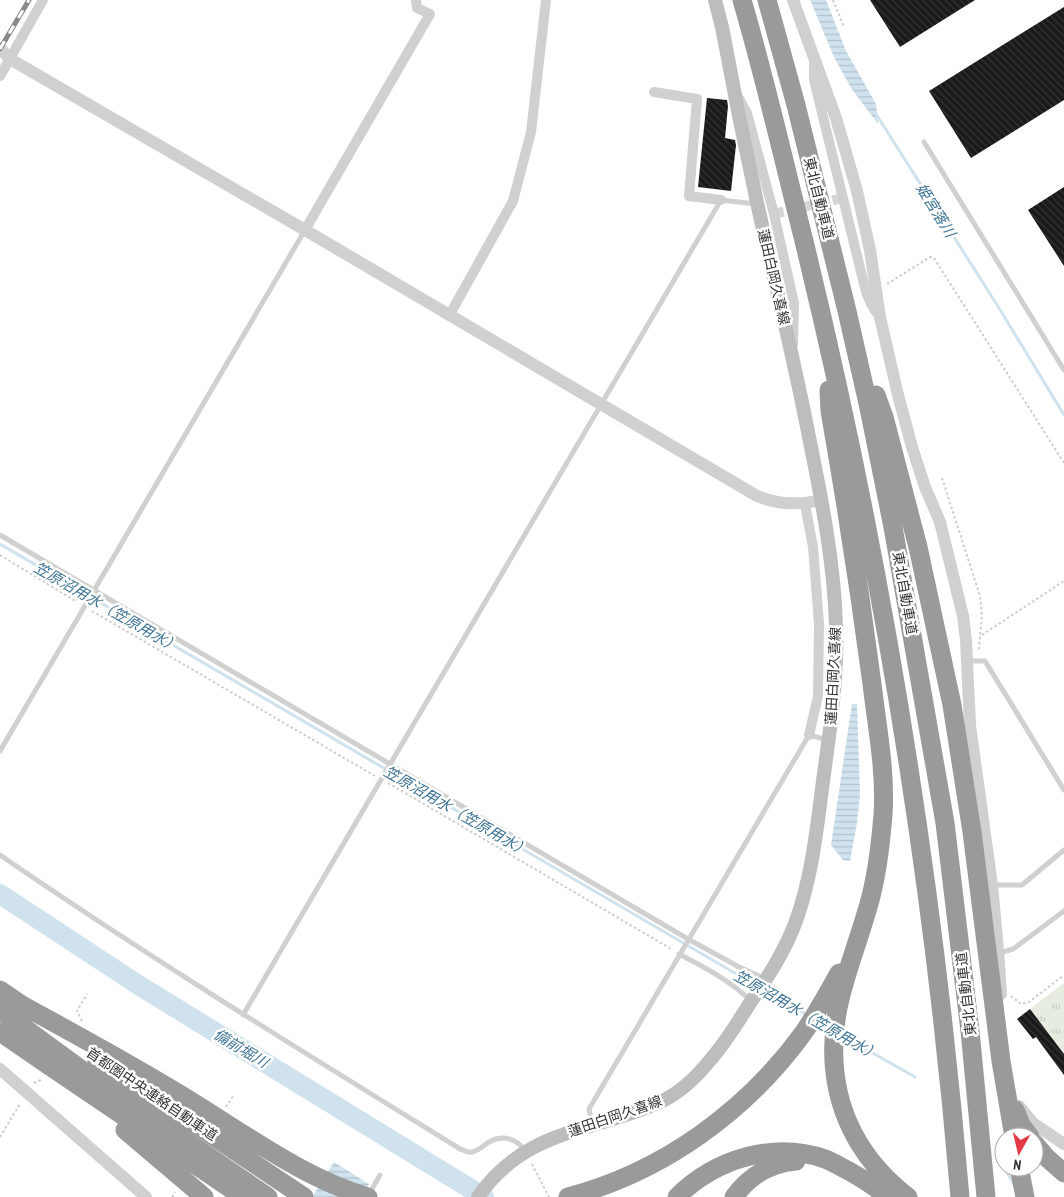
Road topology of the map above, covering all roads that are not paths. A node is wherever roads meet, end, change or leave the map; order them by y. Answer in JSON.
{"nodes":[{"id":1,"x":44,"y":0,"type":"edge"},
{"id":2,"x":416,"y":0,"type":"edge"},
{"id":3,"x":546,"y":0,"type":"edge"},
{"id":4,"x":715,"y":0,"type":"edge"},
{"id":5,"x":742,"y":0,"type":"edge"},
{"id":6,"x":767,"y":0,"type":"edge"},
{"id":7,"x":793,"y":0,"type":"edge"},
{"id":8,"x":0,"y":48,"type":"edge"},
{"id":9,"x":815,"y":58,"type":"junction"},
{"id":10,"x":10,"y":59,"type":"junction"},
{"id":11,"x":0,"y":76,"type":"edge"},
{"id":12,"x":734,"y":90,"type":"junction"},
{"id":13,"x":654,"y":92,"type":"dead end"},
{"id":14,"x":924,"y":142,"type":"dead end"},
{"id":15,"x":722,"y":200,"type":"junction"},
{"id":16,"x":757,"y":204,"type":"junction"},
{"id":17,"x":305,"y":230,"type":"junction"},
{"id":18,"x":847,"y":311,"type":"junction"},
{"id":19,"x":449,"y":316,"type":"junction"},
{"id":20,"x":822,"y":317,"type":"junction"},
{"id":21,"x":880,"y":317,"type":"junction"},
{"id":22,"x":793,"y":354,"type":"junction"},
{"id":23,"x":1064,"y":370,"type":"edge"},
{"id":24,"x":602,"y":404,"type":"junction"},
{"id":25,"x":822,"y":500,"type":"junction"},
{"id":26,"x":806,"y":504,"type":"junction"},
{"id":27,"x":0,"y":534,"type":"edge"},
{"id":28,"x":94,"y":590,"type":"junction"},
{"id":29,"x":966,"y":661,"type":"junction"},
{"id":30,"x":809,"y":735,"type":"junction"},
{"id":31,"x":828,"y":740,"type":"junction"},
{"id":32,"x":0,"y":751,"type":"edge"},
{"id":33,"x":391,"y":765,"type":"junction"},
{"id":34,"x":1064,"y":790,"type":"edge"},
{"id":35,"x":1064,"y":850,"type":"edge"},
{"id":36,"x":0,"y":855,"type":"edge"},
{"id":37,"x":992,"y":885,"type":"junction"},
{"id":38,"x":1064,"y":911,"type":"edge"},
{"id":39,"x":688,"y":939,"type":"junction"},
{"id":40,"x":999,"y":953,"type":"junction"},
{"id":41,"x":679,"y":954,"type":"junction"},
{"id":42,"x":766,"y":979,"type":"junction"},
{"id":43,"x":0,"y":990,"type":"edge"},
{"id":44,"x":751,"y":1002,"type":"junction"},
{"id":45,"x":22,"y":1005,"type":"junction"},
{"id":46,"x":830,"y":1005,"type":"junction"},
{"id":47,"x":0,"y":1010,"type":"edge"},
{"id":48,"x":244,"y":1015,"type":"junction"},
{"id":49,"x":0,"y":1032,"type":"edge"},
{"id":50,"x":48,"y":1065,"type":"junction"},
{"id":51,"x":0,"y":1069,"type":"edge"},
{"id":52,"x":1005,"y":1081,"type":"junction"},
{"id":53,"x":592,"y":1124,"type":"junction"},
{"id":54,"x":1012,"y":1127,"type":"edge"},
{"id":55,"x":1022,"y":1127,"type":"edge"},
{"id":56,"x":1064,"y":1144,"type":"edge"},
{"id":57,"x":525,"y":1151,"type":"junction"},
{"id":58,"x":1044,"y":1155,"type":"edge"},
{"id":59,"x":837,"y":1166,"type":"junction"},
{"id":60,"x":1064,"y":1173,"type":"edge"},
{"id":61,"x":380,"y":1175,"type":"dead end"},
{"id":62,"x":1021,"y":1177,"type":"edge"},
{"id":63,"x":146,"y":1197,"type":"edge"},
{"id":64,"x":204,"y":1197,"type":"edge"},
{"id":65,"x":243,"y":1197,"type":"edge"},
{"id":66,"x":268,"y":1197,"type":"edge"},
{"id":67,"x":304,"y":1197,"type":"edge"},
{"id":68,"x":368,"y":1197,"type":"edge"},
{"id":69,"x":478,"y":1197,"type":"edge"},
{"id":70,"x":568,"y":1197,"type":"edge"},
{"id":71,"x":677,"y":1197,"type":"edge"},
{"id":72,"x":734,"y":1197,"type":"edge"},
{"id":73,"x":887,"y":1197,"type":"edge"},
{"id":74,"x":908,"y":1197,"type":"edge"},
{"id":75,"x":960,"y":1197,"type":"edge"},
{"id":76,"x":986,"y":1197,"type":"edge"},
{"id":77,"x":1025,"y":1197,"type":"edge"}],
"edges":[{"from":1,"to":10,"type":"street"},
{"from":2,"to":17,"type":"street"},
{"from":3,"to":19,"type":"street"},
{"from":4,"to":12,"type":"main road","name":"蓮田白岡久喜線"},
{"from":5,"to":20,"type":"highway","name":"東北自動車道"},
{"from":6,"to":18,"type":"highway","name":"東北自動車道"},
{"from":7,"to":9,"type":"street"},
{"from":8,"to":10,"type":"street"},
{"from":9,"to":21,"type":"street"},
{"from":9,"to":21,"type":"street"},
{"from":10,"to":11,"type":"street"},
{"from":10,"to":17,"type":"street"},
{"from":12,"to":16,"type":"main road","name":"蓮田白岡久喜線"},
{"from":12,"to":22,"type":"street"},
{"from":13,"to":15,"type":"street"},
{"from":14,"to":23,"type":"lane"},
{"from":15,"to":16,"type":"lane"},
{"from":15,"to":24,"type":"lane"},
{"from":16,"to":22,"type":"main road","name":"蓮田白岡久喜線"},
{"from":17,"to":19,"type":"street"},
{"from":17,"to":28,"type":"lane"},
{"from":18,"to":52,"type":"highway"},
{"from":18,"to":76,"type":"highway","name":"東北自動車道"},
{"from":19,"to":24,"type":"street"},
{"from":20,"to":46,"type":"highway"},
{"from":20,"to":75,"type":"highway","name":"東北自動車道"},
{"from":21,"to":29,"type":"street"},
{"from":22,"to":25,"type":"main road","name":"蓮田白岡久喜線"},
{"from":24,"to":26,"type":"street"},
{"from":24,"to":33,"type":"lane"},
{"from":25,"to":26,"type":"street"},
{"from":25,"to":31,"type":"main road","name":"蓮田白岡久喜線"},
{"from":26,"to":30,"type":"street"},
{"from":27,"to":28,"type":"lane"},
{"from":28,"to":32,"type":"lane"},
{"from":28,"to":33,"type":"lane"},
{"from":29,"to":34,"type":"lane"},
{"from":29,"to":37,"type":"street"},
{"from":30,"to":31,"type":"lane"},
{"from":30,"to":39,"type":"lane"},
{"from":31,"to":42,"type":"main road","name":"蓮田白岡久喜線"},
{"from":33,"to":39,"type":"lane"},
{"from":33,"to":48,"type":"lane"},
{"from":35,"to":37,"type":"lane"},
{"from":36,"to":48,"type":"lane"},
{"from":37,"to":40,"type":"street"},
{"from":38,"to":40,"type":"lane"},
{"from":39,"to":41,"type":"lane"},
{"from":39,"to":42,"type":"lane"},
{"from":40,"to":56,"type":"street"},
{"from":41,"to":44,"type":"lane"},
{"from":41,"to":53,"type":"lane"},
{"from":42,"to":44,"type":"main road","name":"蓮田白岡久喜線"},
{"from":43,"to":45,"type":"highway","name":"首都圏中央連絡自動車道"},
{"from":44,"to":53,"type":"main road","name":"蓮田白岡久喜線"},
{"from":45,"to":67,"type":"highway","name":"首都圏中央連絡自動車道","bridge":true},
{"from":45,"to":68,"type":"highway","bridge":true},
{"from":46,"to":70,"type":"highway"},
{"from":46,"to":74,"type":"highway"},
{"from":47,"to":66,"type":"highway","name":"首都圏中央連絡自動車道","bridge":true},
{"from":48,"to":57,"type":"lane"},
{"from":49,"to":50,"type":"highway"},
{"from":50,"to":64,"type":"highway","bridge":true},
{"from":50,"to":65,"type":"highway","bridge":true},
{"from":51,"to":63,"type":"street"},
{"from":52,"to":54,"type":"highway"},
{"from":52,"to":55,"type":"highway"},
{"from":53,"to":57,"type":"main road","name":"蓮田白岡久喜線"},
{"from":57,"to":69,"type":"main road","name":"蓮田白岡久喜線"},
{"from":58,"to":60,"type":"highway"},
{"from":59,"to":71,"type":"highway"},
{"from":59,"to":72,"type":"highway"},
{"from":59,"to":73,"type":"highway"},
{"from":61,"to":68,"type":"lane"},
{"from":62,"to":77,"type":"highway"}]}
